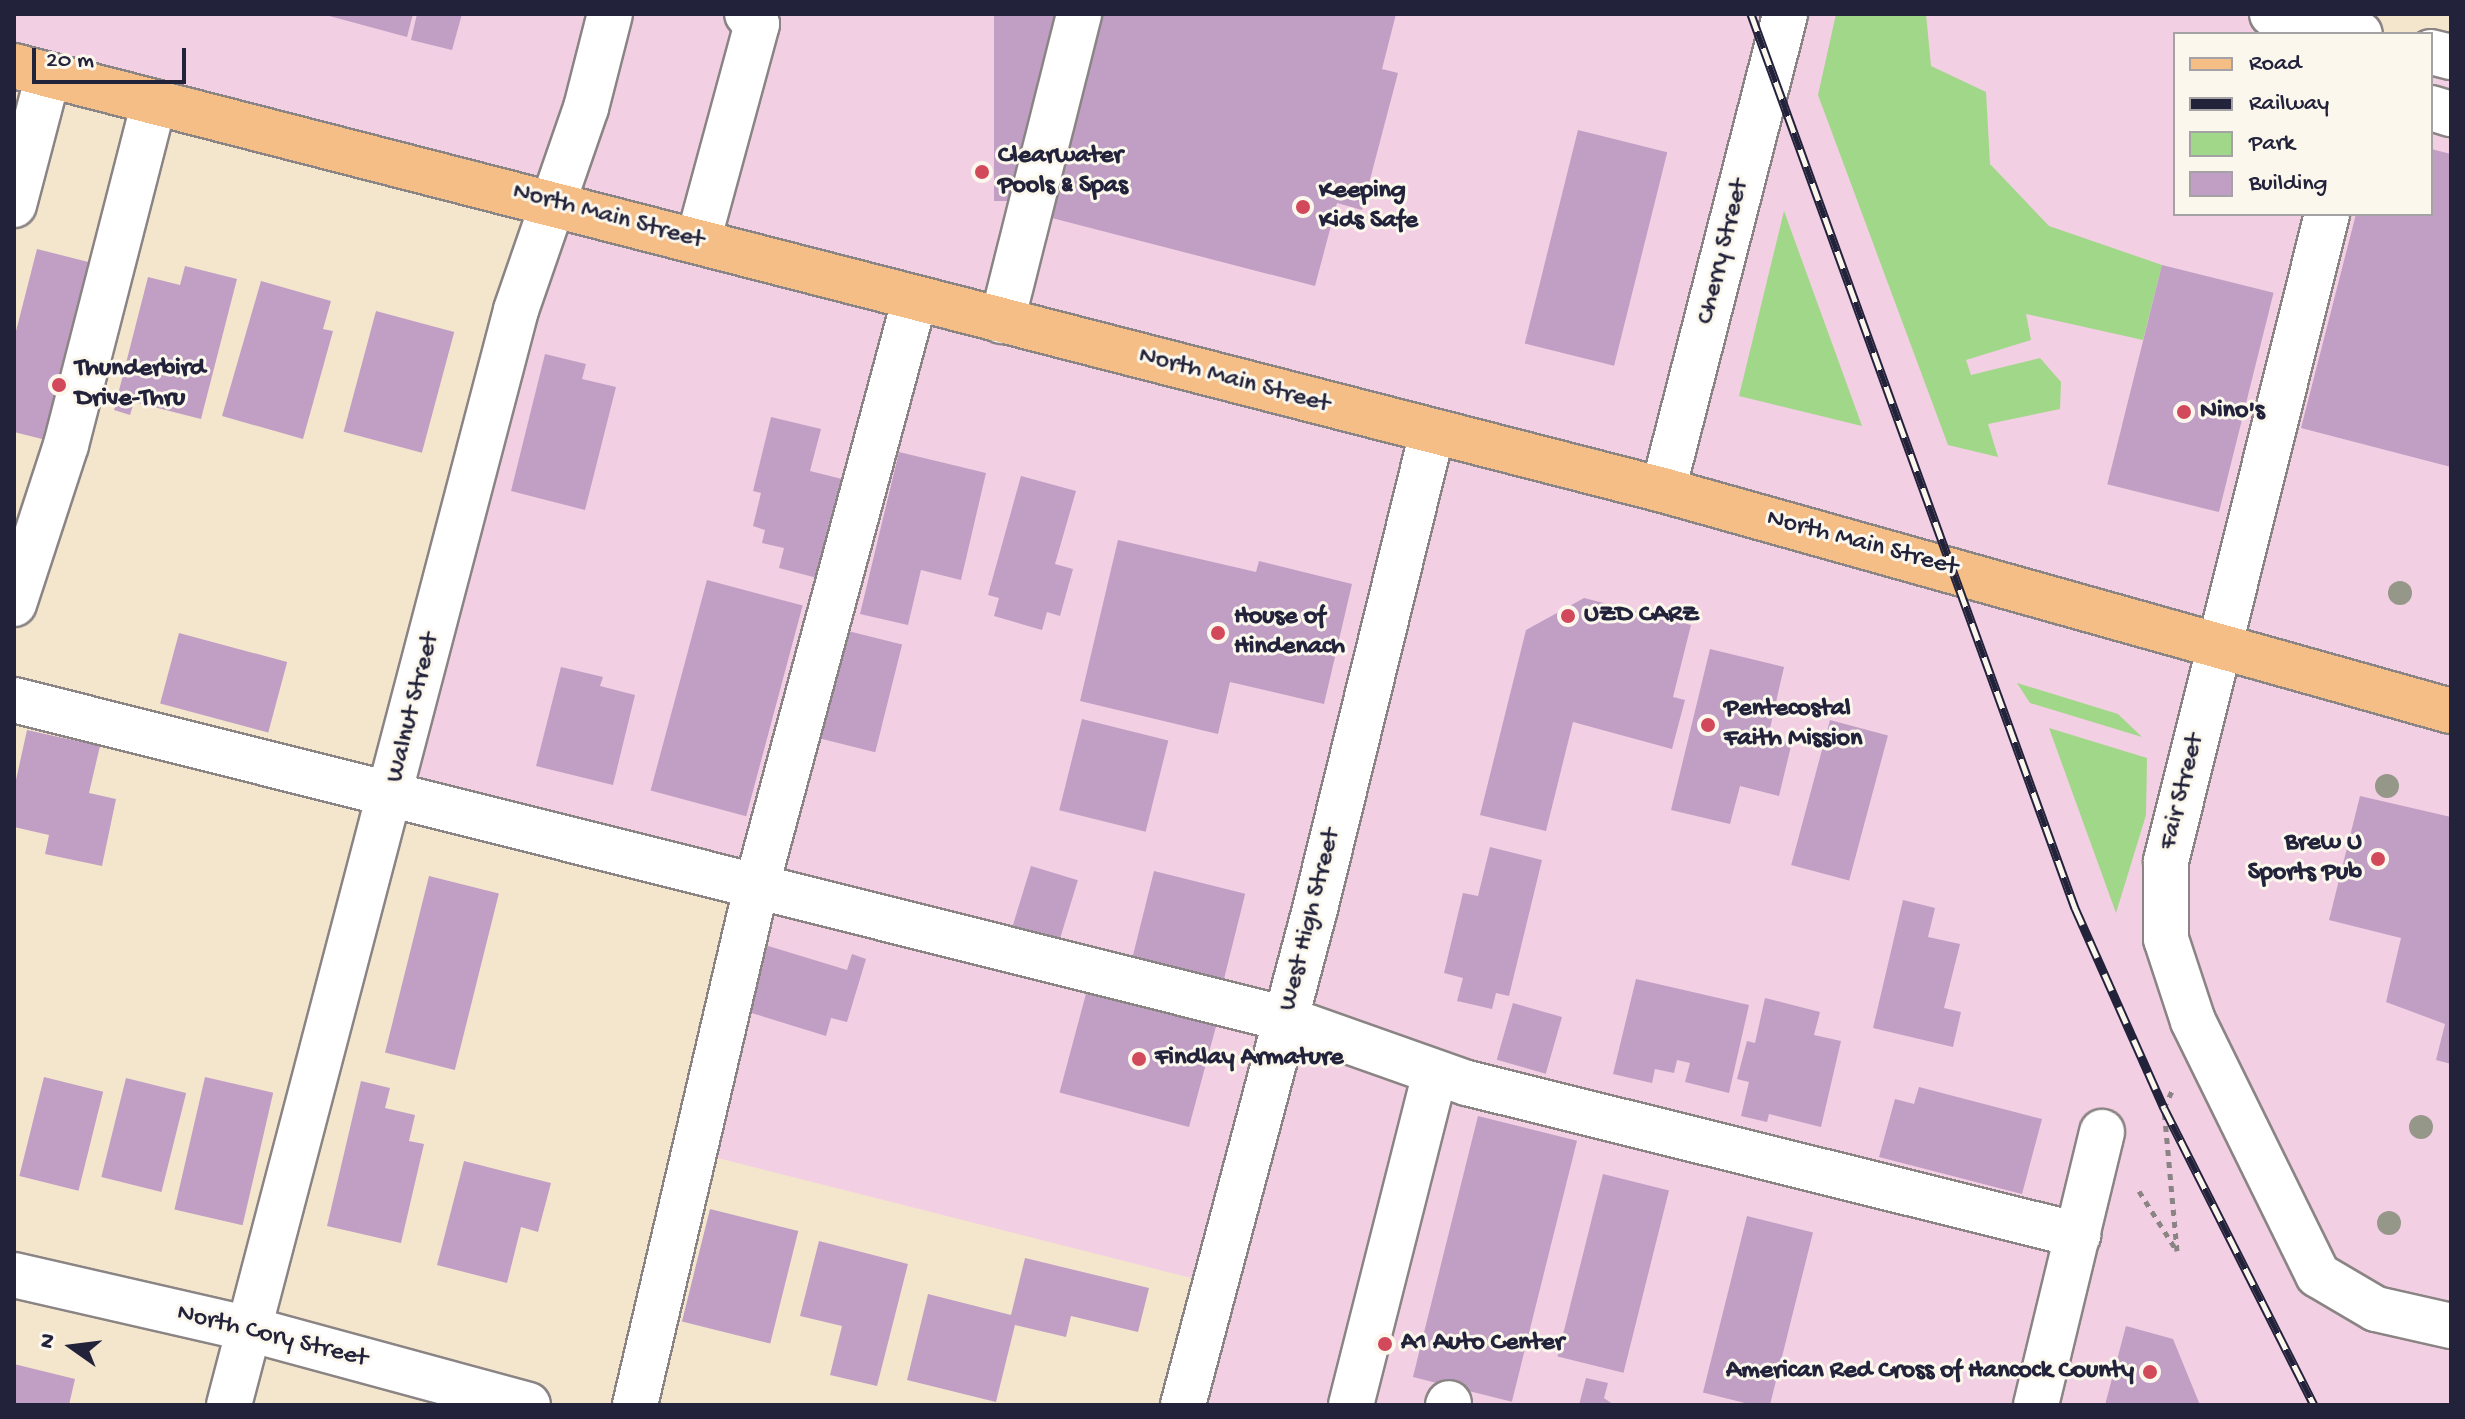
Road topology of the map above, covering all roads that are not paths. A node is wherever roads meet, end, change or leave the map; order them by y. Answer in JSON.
{"nodes":[{"id":1,"x":610,"y":14,"type":"edge"},
{"id":2,"x":747,"y":14,"type":"edge"},
{"id":3,"x":1079,"y":14,"type":"edge"},
{"id":4,"x":1785,"y":14,"type":"edge"},
{"id":5,"x":2272,"y":14,"type":"edge"},
{"id":6,"x":2351,"y":32,"type":"edge"},
{"id":7,"x":31,"y":71,"type":"edge"},
{"id":8,"x":154,"y":103,"type":"junction"},
{"id":9,"x":553,"y":202,"type":"junction"},
{"id":10,"x":14,"y":205,"type":"edge"},
{"id":11,"x":2327,"y":216,"type":"edge"},
{"id":12,"x":698,"y":241,"type":"junction"},
{"id":13,"x":915,"y":298,"type":"junction"},
{"id":14,"x":1002,"y":321,"type":"junction"},
{"id":15,"x":1432,"y":433,"type":"junction"},
{"id":16,"x":1663,"y":490,"type":"junction"},
{"id":17,"x":14,"y":604,"type":"edge"},
{"id":18,"x":2221,"y":648,"type":"junction"},
{"id":19,"x":14,"y":700,"type":"edge"},
{"id":20,"x":2451,"y":711,"type":"edge"},
{"id":21,"x":391,"y":797,"type":"junction"},
{"id":22,"x":756,"y":888,"type":"junction"},
{"id":23,"x":1286,"y":1019,"type":"junction"},
{"id":24,"x":1435,"y":1072,"type":"junction"},
{"id":25,"x":2102,"y":1132,"type":"road end"},
{"id":26,"x":2078,"y":1235,"type":"junction"},
{"id":27,"x":14,"y":1275,"type":"edge"},
{"id":28,"x":2451,"y":1326,"type":"edge"},
{"id":29,"x":249,"y":1329,"type":"junction"},
{"id":30,"x":229,"y":1405,"type":"edge"},
{"id":31,"x":528,"y":1405,"type":"edge"},
{"id":32,"x":635,"y":1405,"type":"edge"},
{"id":33,"x":1183,"y":1405,"type":"edge"},
{"id":34,"x":1351,"y":1405,"type":"edge"},
{"id":35,"x":2036,"y":1405,"type":"edge"}],
"edges":[{"from":1,"to":9,"type":"street","name":"Walnut Street"},
{"from":2,"to":12,"type":"street"},
{"from":3,"to":14,"type":"street"},
{"from":4,"to":16,"type":"street","name":"Cherry Street"},
{"from":5,"to":6,"type":"street"},
{"from":7,"to":8,"type":"main road","name":"North Main Street"},
{"from":7,"to":10,"type":"street"},
{"from":8,"to":9,"type":"main road","name":"North Main Street"},
{"from":8,"to":17,"type":"street"},
{"from":9,"to":12,"type":"main road","name":"North Main Street"},
{"from":9,"to":21,"type":"street","name":"Walnut Street"},
{"from":11,"to":18,"type":"street","name":"Fair Street"},
{"from":12,"to":13,"type":"main road","name":"North Main Street"},
{"from":13,"to":14,"type":"main road","name":"North Main Street"},
{"from":13,"to":22,"type":"street"},
{"from":14,"to":15,"type":"main road","name":"North Main Street"},
{"from":15,"to":16,"type":"main road","name":"North Main Street"},
{"from":15,"to":23,"type":"street","name":"West High Street"},
{"from":16,"to":18,"type":"main road","name":"North Main Street"},
{"from":18,"to":20,"type":"main road","name":"North Main Street"},
{"from":18,"to":28,"type":"street","name":"Fair Street"},
{"from":19,"to":21,"type":"street"},
{"from":21,"to":22,"type":"street"},
{"from":21,"to":29,"type":"street","name":"Walnut Street"},
{"from":22,"to":23,"type":"street"},
{"from":22,"to":32,"type":"street"},
{"from":23,"to":24,"type":"street"},
{"from":23,"to":33,"type":"street","name":"West High Street"},
{"from":24,"to":26,"type":"street"},
{"from":24,"to":34,"type":"street"},
{"from":25,"to":26,"type":"street"},
{"from":26,"to":35,"type":"street"},
{"from":27,"to":29,"type":"street","name":"North Cory Street"},
{"from":29,"to":30,"type":"street","name":"Walnut Street"},
{"from":29,"to":31,"type":"street","name":"North Cory Street"}]}
